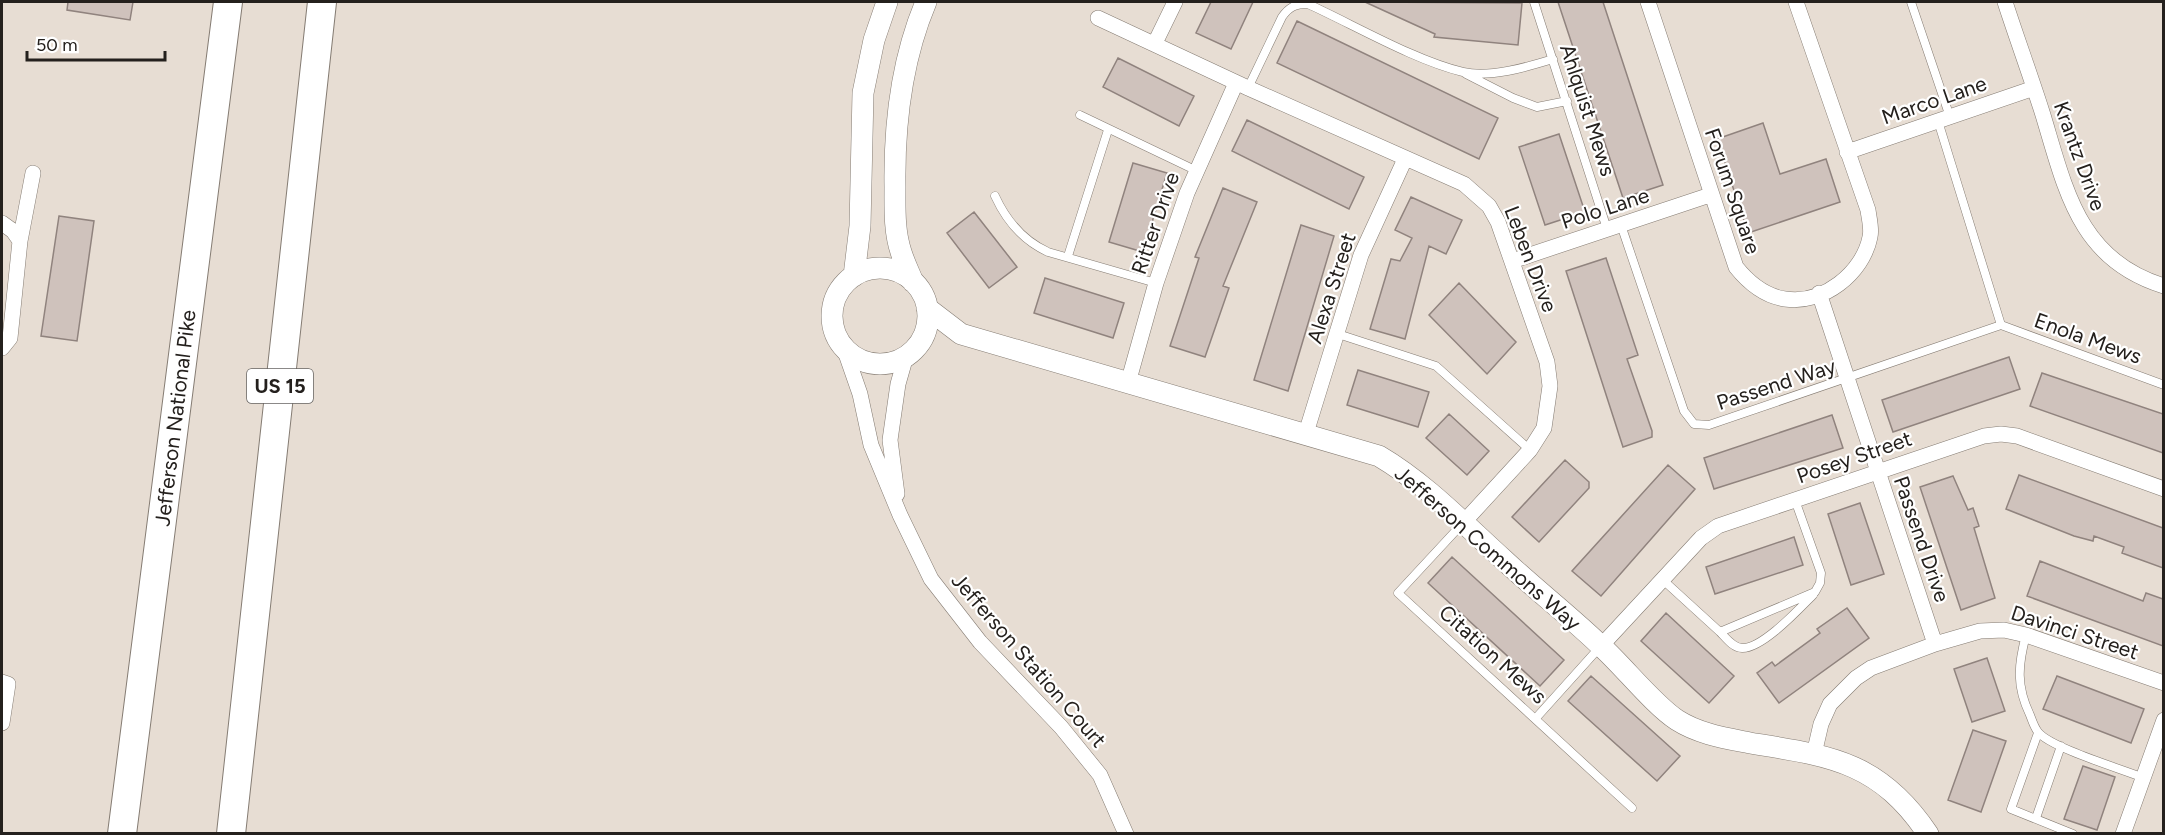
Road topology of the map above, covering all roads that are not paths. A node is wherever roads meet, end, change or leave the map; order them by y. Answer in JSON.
{"nodes":[{"id":1,"x":226,"y":2,"type":"edge"},
{"id":2,"x":322,"y":2,"type":"edge"},
{"id":3,"x":887,"y":2,"type":"edge"},
{"id":4,"x":926,"y":2,"type":"edge"},
{"id":5,"x":1175,"y":2,"type":"edge"},
{"id":6,"x":1534,"y":2,"type":"edge"},
{"id":7,"x":1648,"y":2,"type":"edge"},
{"id":8,"x":1796,"y":2,"type":"edge"},
{"id":9,"x":1911,"y":2,"type":"edge"},
{"id":10,"x":2008,"y":3,"type":"edge"},
{"id":11,"x":1098,"y":18,"type":"dead end"},
{"id":12,"x":1155,"y":42,"type":"junction"},
{"id":13,"x":1553,"y":59,"type":"junction"},
{"id":14,"x":1465,"y":73,"type":"junction"},
{"id":15,"x":1242,"y":85,"type":"junction"},
{"id":16,"x":2034,"y":88,"type":"junction"},
{"id":17,"x":1567,"y":101,"type":"junction"},
{"id":18,"x":1080,"y":115,"type":"dead end"},
{"id":19,"x":1944,"y":119,"type":"junction"},
{"id":20,"x":1108,"y":130,"type":"junction"},
{"id":21,"x":1847,"y":152,"type":"junction"},
{"id":22,"x":1405,"y":159,"type":"junction"},
{"id":23,"x":1195,"y":170,"type":"junction"},
{"id":24,"x":33,"y":173,"type":"dead end"},
{"id":25,"x":1710,"y":195,"type":"junction"},
{"id":26,"x":995,"y":196,"type":"dead end"},
{"id":27,"x":2,"y":223,"type":"edge"},
{"id":28,"x":1614,"y":227,"type":"junction"},
{"id":29,"x":20,"y":241,"type":"junction"},
{"id":30,"x":1068,"y":256,"type":"junction"},
{"id":31,"x":1512,"y":261,"type":"junction"},
{"id":32,"x":854,"y":276,"type":"junction"},
{"id":33,"x":913,"y":282,"type":"junction"},
{"id":34,"x":1156,"y":283,"type":"junction"},
{"id":35,"x":2163,"y":286,"type":"edge"},
{"id":36,"x":1819,"y":293,"type":"junction"},
{"id":37,"x":927,"y":308,"type":"junction"},
{"id":38,"x":2001,"y":325,"type":"junction"},
{"id":39,"x":962,"y":334,"type":"junction"},
{"id":40,"x":1338,"y":334,"type":"junction"},
{"id":41,"x":2,"y":348,"type":"edge"},
{"id":42,"x":844,"y":348,"type":"junction"},
{"id":43,"x":913,"y":349,"type":"junction"},
{"id":44,"x":1847,"y":380,"type":"junction"},
{"id":45,"x":1128,"y":383,"type":"junction"},
{"id":46,"x":2163,"y":385,"type":"edge"},
{"id":47,"x":1306,"y":433,"type":"junction"},
{"id":48,"x":1530,"y":450,"type":"junction"},
{"id":49,"x":1877,"y":471,"type":"junction"},
{"id":50,"x":2163,"y":489,"type":"edge"},
{"id":51,"x":1796,"y":500,"type":"junction"},
{"id":52,"x":900,"y":514,"type":"junction"},
{"id":53,"x":1464,"y":523,"type":"junction"},
{"id":54,"x":1663,"y":580,"type":"junction"},
{"id":55,"x":1815,"y":592,"type":"junction"},
{"id":56,"x":1720,"y":632,"type":"junction"},
{"id":57,"x":2026,"y":635,"type":"junction"},
{"id":58,"x":1935,"y":644,"type":"junction"},
{"id":59,"x":1601,"y":646,"type":"junction"},
{"id":60,"x":5,"y":683,"type":"edge"},
{"id":61,"x":2163,"y":683,"type":"edge"},
{"id":62,"x":1536,"y":718,"type":"junction"},
{"id":63,"x":2163,"y":720,"type":"edge"},
{"id":64,"x":2,"y":723,"type":"edge"},
{"id":65,"x":2038,"y":733,"type":"junction"},
{"id":66,"x":2061,"y":746,"type":"junction"},
{"id":67,"x":1814,"y":754,"type":"junction"},
{"id":68,"x":2144,"y":777,"type":"junction"},
{"id":69,"x":1632,"y":808,"type":"dead end"},
{"id":70,"x":2036,"y":818,"type":"junction"},
{"id":71,"x":122,"y":834,"type":"edge"},
{"id":72,"x":231,"y":834,"type":"edge"},
{"id":73,"x":1126,"y":834,"type":"edge"},
{"id":74,"x":1928,"y":834,"type":"edge"},
{"id":75,"x":2073,"y":834,"type":"edge"},
{"id":76,"x":2123,"y":834,"type":"edge"}],
"edges":[{"from":1,"to":71,"type":"highway","name":"Jefferson National Pike"},
{"from":2,"to":72,"type":"highway","number":"US 15"},
{"from":3,"to":32,"type":"street"},
{"from":4,"to":33,"type":"street"},
{"from":5,"to":12,"type":"street"},
{"from":6,"to":13,"type":"lane","name":"Ahlquist Mews"},
{"from":7,"to":25,"type":"street","name":"Forum Square"},
{"from":8,"to":21,"type":"street","name":"Forum Square"},
{"from":9,"to":19,"type":"lane"},
{"from":10,"to":16,"type":"street","name":"Krantz Drive"},
{"from":11,"to":12,"type":"street","name":"Leben Drive"},
{"from":12,"to":15,"type":"street","name":"Leben Drive"},
{"from":13,"to":14,"type":"lane"},
{"from":13,"to":17,"type":"lane","name":"Ahlquist Mews"},
{"from":14,"to":15,"type":"lane"},
{"from":14,"to":17,"type":"lane"},
{"from":15,"to":22,"type":"street","name":"Leben Drive"},
{"from":15,"to":23,"type":"street","name":"Ritter Drive"},
{"from":16,"to":19,"type":"street","name":"Marco Lane"},
{"from":16,"to":35,"type":"street","name":"Krantz Drive"},
{"from":17,"to":28,"type":"lane","name":"Ahlquist Mews"},
{"from":18,"to":20,"type":"lane"},
{"from":19,"to":21,"type":"street","name":"Marco Lane"},
{"from":19,"to":38,"type":"lane"},
{"from":20,"to":23,"type":"lane"},
{"from":20,"to":30,"type":"lane"},
{"from":21,"to":36,"type":"street","name":"Forum Square"},
{"from":22,"to":31,"type":"street","name":"Leben Drive"},
{"from":22,"to":40,"type":"street","name":"Alexa Street"},
{"from":23,"to":34,"type":"street","name":"Ritter Drive"},
{"from":24,"to":29,"type":"street"},
{"from":25,"to":28,"type":"street","name":"Polo Lane"},
{"from":25,"to":36,"type":"street","name":"Forum Square"},
{"from":26,"to":30,"type":"lane"},
{"from":27,"to":29,"type":"street"},
{"from":28,"to":31,"type":"street","name":"Polo Lane"},
{"from":28,"to":44,"type":"lane","name":"Passend Way"},
{"from":29,"to":41,"type":"street"},
{"from":30,"to":34,"type":"lane"},
{"from":31,"to":48,"type":"street","name":"Leben Drive"},
{"from":32,"to":33,"type":"street"},
{"from":32,"to":42,"type":"street"},
{"from":33,"to":37,"type":"street"},
{"from":34,"to":45,"type":"street","name":"Ritter Drive"},
{"from":36,"to":44,"type":"street","name":"Passend Drive"},
{"from":37,"to":39,"type":"street","name":"Jefferson Commons Way"},
{"from":37,"to":43,"type":"street"},
{"from":38,"to":44,"type":"lane","name":"Passend Way"},
{"from":38,"to":46,"type":"lane","name":"Enola Mews"},
{"from":39,"to":43,"type":"street","name":"Jefferson Commons Way"},
{"from":39,"to":45,"type":"street","name":"Jefferson Commons Way"},
{"from":40,"to":47,"type":"street","name":"Alexa Street"},
{"from":40,"to":48,"type":"lane"},
{"from":42,"to":43,"type":"street"},
{"from":42,"to":52,"type":"street","name":"Jefferson Station Court"},
{"from":43,"to":52,"type":"street","name":"Jefferson Station Court"},
{"from":44,"to":49,"type":"street","name":"Passend Drive"},
{"from":45,"to":47,"type":"street","name":"Jefferson Commons Way"},
{"from":47,"to":53,"type":"street","name":"Jefferson Commons Way"},
{"from":48,"to":53,"type":"street","name":"Leben Drive"},
{"from":49,"to":50,"type":"street","name":"Posey Street"},
{"from":49,"to":51,"type":"street","name":"Posey Street"},
{"from":49,"to":58,"type":"street","name":"Passend Drive"},
{"from":51,"to":54,"type":"street","name":"Posey Street"},
{"from":51,"to":55,"type":"lane"},
{"from":52,"to":73,"type":"street","name":"Jefferson Station Court"},
{"from":53,"to":59,"type":"street","name":"Jefferson Commons Way"},
{"from":53,"to":62,"type":"lane","name":"Citation Mews"},
{"from":54,"to":56,"type":"lane"},
{"from":54,"to":59,"type":"street","name":"Posey Street"},
{"from":55,"to":56,"type":"lane"},
{"from":55,"to":56,"type":"lane"},
{"from":57,"to":58,"type":"street","name":"Davinci Street"},
{"from":57,"to":61,"type":"street","name":"Davinci Street"},
{"from":57,"to":65,"type":"lane"},
{"from":58,"to":67,"type":"street","name":"Davinci Street"},
{"from":59,"to":62,"type":"lane"},
{"from":59,"to":67,"type":"street","name":"Jefferson Commons Way"},
{"from":60,"to":64,"type":"street"},
{"from":62,"to":69,"type":"lane","name":"Citation Mews"},
{"from":63,"to":68,"type":"street"},
{"from":65,"to":66,"type":"lane"},
{"from":65,"to":70,"type":"lane"},
{"from":66,"to":68,"type":"lane"},
{"from":66,"to":70,"type":"lane"},
{"from":67,"to":74,"type":"street","name":"Jefferson Commons Way"},
{"from":68,"to":76,"type":"street"},
{"from":70,"to":75,"type":"lane"}]}
